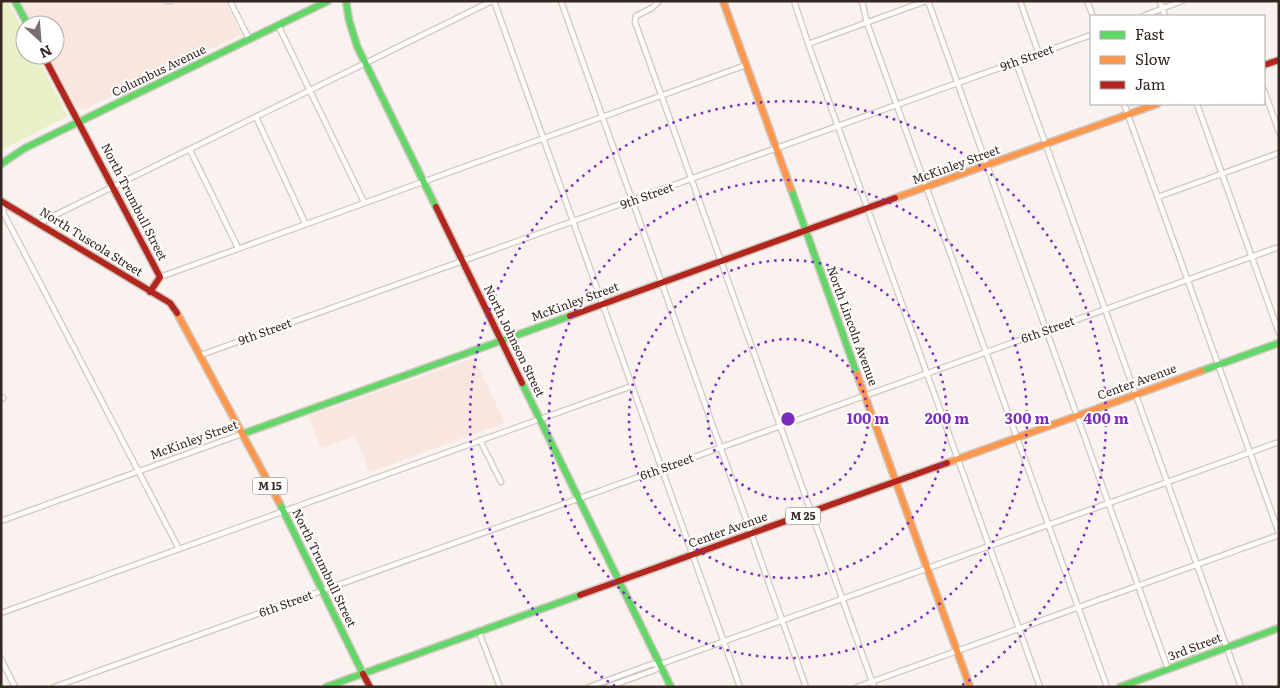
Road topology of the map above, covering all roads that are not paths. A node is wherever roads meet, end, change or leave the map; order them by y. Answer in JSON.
{"nodes":[{"id":1,"x":15,"y":1,"type":"edge"},
{"id":2,"x":230,"y":1,"type":"edge"},
{"id":3,"x":328,"y":1,"type":"edge"},
{"id":4,"x":346,"y":1,"type":"edge"},
{"id":5,"x":493,"y":1,"type":"edge"},
{"id":6,"x":561,"y":1,"type":"edge"},
{"id":7,"x":659,"y":1,"type":"edge"},
{"id":8,"x":723,"y":1,"type":"edge"},
{"id":9,"x":794,"y":1,"type":"edge"},
{"id":10,"x":862,"y":1,"type":"edge"},
{"id":11,"x":927,"y":1,"type":"edge"},
{"id":12,"x":1020,"y":1,"type":"edge"},
{"id":13,"x":1087,"y":1,"type":"edge"},
{"id":14,"x":1160,"y":1,"type":"edge"},
{"id":15,"x":1182,"y":1,"type":"edge"},
{"id":16,"x":1162,"y":8,"type":"junction"},
{"id":17,"x":23,"y":15,"type":"edge"},
{"id":18,"x":1093,"y":15,"type":"edge"},
{"id":19,"x":1145,"y":15,"type":"edge"},
{"id":20,"x":1165,"y":15,"type":"edge"},
{"id":21,"x":867,"y":23,"type":"junction"},
{"id":22,"x":278,"y":26,"type":"junction"},
{"id":23,"x":1090,"y":35,"type":"edge"},
{"id":24,"x":249,"y":39,"type":"junction"},
{"id":25,"x":808,"y":44,"type":"junction"},
{"id":26,"x":1039,"y":54,"type":"junction"},
{"id":27,"x":1279,"y":60,"type":"edge"},
{"id":28,"x":1016,"y":62,"type":"junction"},
{"id":29,"x":366,"y":63,"type":"junction"},
{"id":30,"x":48,"y":65,"type":"edge"},
{"id":31,"x":746,"y":65,"type":"junction"},
{"id":32,"x":1265,"y":66,"type":"edge"},
{"id":33,"x":957,"y":84,"type":"junction"},
{"id":34,"x":310,"y":91,"type":"junction"},
{"id":35,"x":1265,"y":93,"type":"edge"},
{"id":36,"x":662,"y":96,"type":"junction"},
{"id":37,"x":898,"y":105,"type":"junction"},
{"id":38,"x":1124,"y":105,"type":"edge"},
{"id":39,"x":1154,"y":105,"type":"edge"},
{"id":40,"x":1197,"y":105,"type":"edge"},
{"id":41,"x":1128,"y":114,"type":"junction"},
{"id":42,"x":602,"y":116,"type":"junction"},
{"id":43,"x":256,"y":117,"type":"junction"},
{"id":44,"x":79,"y":122,"type":"junction"},
{"id":45,"x":838,"y":126,"type":"junction"},
{"id":46,"x":1279,"y":132,"type":"edge"},
{"id":47,"x":543,"y":138,"type":"junction"},
{"id":48,"x":1046,"y":144,"type":"junction"},
{"id":49,"x":776,"y":148,"type":"junction"},
{"id":50,"x":190,"y":150,"type":"junction"},
{"id":51,"x":1279,"y":153,"type":"edge"},
{"id":52,"x":1,"y":164,"type":"edge"},
{"id":53,"x":987,"y":166,"type":"junction"},
{"id":54,"x":1222,"y":174,"type":"junction"},
{"id":55,"x":692,"y":180,"type":"junction"},
{"id":56,"x":423,"y":181,"type":"junction"},
{"id":57,"x":113,"y":187,"type":"junction"},
{"id":58,"x":927,"y":188,"type":"junction"},
{"id":59,"x":1158,"y":197,"type":"junction"},
{"id":60,"x":2,"y":201,"type":"edge"},
{"id":61,"x":633,"y":201,"type":"junction"},
{"id":62,"x":364,"y":202,"type":"junction"},
{"id":63,"x":868,"y":209,"type":"junction"},
{"id":64,"x":573,"y":222,"type":"junction"},
{"id":65,"x":39,"y":223,"type":"junction"},
{"id":66,"x":305,"y":223,"type":"junction"},
{"id":67,"x":806,"y":231,"type":"junction"},
{"id":68,"x":1279,"y":247,"type":"edge"},
{"id":69,"x":238,"y":248,"type":"junction"},
{"id":70,"x":1252,"y":256,"type":"junction"},
{"id":71,"x":463,"y":261,"type":"junction"},
{"id":72,"x":721,"y":262,"type":"junction"},
{"id":73,"x":160,"y":277,"type":"junction"},
{"id":74,"x":1188,"y":279,"type":"junction"},
{"id":75,"x":662,"y":283,"type":"junction"},
{"id":76,"x":150,"y":292,"type":"junction"},
{"id":77,"x":170,"y":303,"type":"joint"},
{"id":78,"x":603,"y":304,"type":"junction"},
{"id":79,"x":1105,"y":309,"type":"junction"},
{"id":80,"x":1046,"y":331,"type":"junction"},
{"id":81,"x":1279,"y":333,"type":"edge"},
{"id":82,"x":502,"y":341,"type":"junction"},
{"id":83,"x":1279,"y":343,"type":"edge"},
{"id":84,"x":986,"y":352,"type":"junction"},
{"id":85,"x":201,"y":355,"type":"junction"},
{"id":86,"x":1218,"y":365,"type":"junction"},
{"id":87,"x":927,"y":373,"type":"junction"},
{"id":88,"x":632,"y":386,"type":"junction"},
{"id":89,"x":1136,"y":394,"type":"junction"},
{"id":90,"x":866,"y":395,"type":"junction"},
{"id":91,"x":1077,"y":416,"type":"junction"},
{"id":92,"x":539,"y":419,"type":"junction"},
{"id":93,"x":781,"y":426,"type":"junction"},
{"id":94,"x":242,"y":434,"type":"junction"},
{"id":95,"x":1018,"y":438,"type":"junction"},
{"id":96,"x":480,"y":440,"type":"junction"},
{"id":97,"x":1279,"y":442,"type":"edge"},
{"id":98,"x":721,"y":447,"type":"junction"},
{"id":99,"x":1250,"y":453,"type":"junction"},
{"id":100,"x":958,"y":460,"type":"junction"},
{"id":101,"x":662,"y":469,"type":"junction"},
{"id":102,"x":140,"y":472,"type":"junction"},
{"id":103,"x":501,"y":482,"type":"dead end"},
{"id":104,"x":897,"y":482,"type":"junction"},
{"id":105,"x":1167,"y":482,"type":"junction"},
{"id":106,"x":578,"y":498,"type":"junction"},
{"id":107,"x":1108,"y":504,"type":"junction"},
{"id":108,"x":284,"y":512,"type":"junction"},
{"id":109,"x":811,"y":512,"type":"junction"},
{"id":110,"x":1,"y":521,"type":"edge"},
{"id":111,"x":1049,"y":525,"type":"junction"},
{"id":112,"x":752,"y":534,"type":"junction"},
{"id":113,"x":1279,"y":534,"type":"edge"},
{"id":114,"x":990,"y":547,"type":"junction"},
{"id":115,"x":179,"y":550,"type":"junction"},
{"id":116,"x":692,"y":555,"type":"junction"},
{"id":117,"x":1198,"y":565,"type":"junction"},
{"id":118,"x":928,"y":569,"type":"junction"},
{"id":119,"x":619,"y":581,"type":"junction"},
{"id":120,"x":1138,"y":586,"type":"junction"},
{"id":121,"x":322,"y":590,"type":"junction"},
{"id":122,"x":843,"y":599,"type":"junction"},
{"id":123,"x":1078,"y":608,"type":"junction"},
{"id":124,"x":1,"y":613,"type":"edge"},
{"id":125,"x":782,"y":620,"type":"junction"},
{"id":126,"x":1279,"y":628,"type":"edge"},
{"id":127,"x":1019,"y":629,"type":"junction"},
{"id":128,"x":480,"y":632,"type":"junction"},
{"id":129,"x":724,"y":642,"type":"junction"},
{"id":130,"x":1227,"y":647,"type":"junction"},
{"id":131,"x":957,"y":652,"type":"junction"},
{"id":132,"x":1,"y":659,"type":"edge"},
{"id":133,"x":661,"y":664,"type":"junction"},
{"id":134,"x":1168,"y":669,"type":"junction"},
{"id":135,"x":363,"y":674,"type":"junction"},
{"id":136,"x":872,"y":681,"type":"junction"},
{"id":137,"x":591,"y":686,"type":"edge"},
{"id":138,"x":14,"y":687,"type":"edge"},
{"id":139,"x":54,"y":687,"type":"edge"},
{"id":140,"x":326,"y":687,"type":"edge"},
{"id":141,"x":370,"y":687,"type":"edge"},
{"id":142,"x":500,"y":687,"type":"edge"},
{"id":143,"x":607,"y":687,"type":"edge"},
{"id":144,"x":672,"y":687,"type":"edge"},
{"id":145,"x":740,"y":687,"type":"edge"},
{"id":146,"x":806,"y":687,"type":"edge"},
{"id":147,"x":856,"y":687,"type":"edge"},
{"id":148,"x":874,"y":687,"type":"edge"},
{"id":149,"x":970,"y":687,"type":"edge"},
{"id":150,"x":1040,"y":687,"type":"edge"},
{"id":151,"x":1107,"y":687,"type":"edge"},
{"id":152,"x":1120,"y":687,"type":"edge"},
{"id":153,"x":1241,"y":687,"type":"edge"}],
"edges":[{"from":1,"to":17,"type":"main road"},
{"from":2,"to":24,"type":"street"},
{"from":3,"to":22,"type":"main road","name":"Columbus Avenue"},
{"from":4,"to":29,"type":"main road","name":"North Johnson Street"},
{"from":5,"to":29,"type":"street"},
{"from":5,"to":47,"type":"street"},
{"from":6,"to":42,"type":"street"},
{"from":7,"to":36,"type":"street"},
{"from":8,"to":31,"type":"main road","name":"North Lincoln Avenue"},
{"from":9,"to":25,"type":"street"},
{"from":10,"to":21,"type":"street"},
{"from":11,"to":21,"type":"street"},
{"from":11,"to":33,"type":"street"},
{"from":12,"to":26,"type":"street"},
{"from":13,"to":18,"type":"street"},
{"from":14,"to":16,"type":"street"},
{"from":15,"to":16,"type":"street"},
{"from":16,"to":19,"type":"street"},
{"from":16,"to":20,"type":"street"},
{"from":21,"to":25,"type":"street"},
{"from":21,"to":37,"type":"street"},
{"from":22,"to":24,"type":"main road","name":"Columbus Avenue"},
{"from":22,"to":34,"type":"street"},
{"from":23,"to":26,"type":"street","name":"9th Street"},
{"from":24,"to":44,"type":"main road","name":"Columbus Avenue"},
{"from":25,"to":45,"type":"street"},
{"from":26,"to":28,"type":"street","name":"9th Street"},
{"from":27,"to":32,"type":"main road"},
{"from":28,"to":33,"type":"street","name":"9th Street"},
{"from":28,"to":48,"type":"street"},
{"from":29,"to":34,"type":"street"},
{"from":29,"to":56,"type":"main road","name":"North Johnson Street"},
{"from":30,"to":44,"type":"main road","name":"North Trumbull Street"},
{"from":31,"to":36,"type":"street"},
{"from":31,"to":49,"type":"main road","name":"North Lincoln Avenue"},
{"from":33,"to":37,"type":"street","name":"9th Street"},
{"from":33,"to":53,"type":"street"},
{"from":34,"to":43,"type":"street"},
{"from":34,"to":62,"type":"street"},
{"from":35,"to":46,"type":"street"},
{"from":36,"to":42,"type":"street"},
{"from":36,"to":55,"type":"street"},
{"from":37,"to":45,"type":"street","name":"9th Street"},
{"from":37,"to":58,"type":"street"},
{"from":38,"to":41,"type":"street"},
{"from":39,"to":41,"type":"main road","name":"McKinley Street"},
{"from":40,"to":54,"type":"street"},
{"from":41,"to":48,"type":"main road","name":"McKinley Street"},
{"from":41,"to":59,"type":"street"},
{"from":42,"to":47,"type":"street"},
{"from":42,"to":61,"type":"street"},
{"from":43,"to":50,"type":"street"},
{"from":43,"to":66,"type":"street"},
{"from":44,"to":52,"type":"main road","name":"Columbus Avenue"},
{"from":44,"to":57,"type":"main road","name":"North Trumbull Street"},
{"from":45,"to":49,"type":"street","name":"9th Street"},
{"from":45,"to":63,"type":"street"},
{"from":47,"to":56,"type":"street"},
{"from":47,"to":64,"type":"street"},
{"from":48,"to":53,"type":"main road","name":"McKinley Street"},
{"from":48,"to":79,"type":"street"},
{"from":49,"to":55,"type":"street","name":"9th Street"},
{"from":49,"to":67,"type":"main road","name":"North Lincoln Avenue"},
{"from":50,"to":57,"type":"street"},
{"from":50,"to":69,"type":"street"},
{"from":51,"to":54,"type":"street"},
{"from":53,"to":58,"type":"main road","name":"McKinley Street"},
{"from":53,"to":80,"type":"street"},
{"from":54,"to":59,"type":"street"},
{"from":54,"to":70,"type":"street"},
{"from":55,"to":61,"type":"street","name":"9th Street"},
{"from":55,"to":72,"type":"street"},
{"from":56,"to":62,"type":"street"},
{"from":56,"to":71,"type":"main road","name":"North Johnson Street"},
{"from":57,"to":65,"type":"street"},
{"from":57,"to":73,"type":"main road","name":"North Trumbull Street"},
{"from":58,"to":63,"type":"main road","name":"McKinley Street"},
{"from":58,"to":84,"type":"street"},
{"from":59,"to":74,"type":"street"},
{"from":60,"to":65,"type":"main road","name":"North Tuscola Street","number":"M 15"},
{"from":60,"to":102,"type":"street"},
{"from":61,"to":64,"type":"street","name":"9th Street"},
{"from":61,"to":75,"type":"street"},
{"from":62,"to":66,"type":"street"},
{"from":63,"to":67,"type":"main road","name":"McKinley Street"},
{"from":63,"to":87,"type":"street"},
{"from":64,"to":71,"type":"street","name":"9th Street"},
{"from":64,"to":78,"type":"street"},
{"from":65,"to":76,"type":"main road","name":"North Tuscola Street","number":"M 15"},
{"from":66,"to":69,"type":"street"},
{"from":67,"to":72,"type":"main road","name":"McKinley Street"},
{"from":67,"to":90,"type":"main road","name":"North Lincoln Avenue"},
{"from":68,"to":70,"type":"street","name":"6th Street"},
{"from":69,"to":73,"type":"street"},
{"from":70,"to":74,"type":"street","name":"6th Street"},
{"from":70,"to":81,"type":"street"},
{"from":71,"to":82,"type":"main road","name":"North Johnson Street"},
{"from":71,"to":85,"type":"street","name":"9th Street"},
{"from":72,"to":75,"type":"main road","name":"McKinley Street"},
{"from":72,"to":93,"type":"street"},
{"from":73,"to":76,"type":"main road","name":"North Trumbull Street"},
{"from":74,"to":79,"type":"street","name":"6th Street"},
{"from":74,"to":86,"type":"street"},
{"from":75,"to":78,"type":"main road","name":"McKinley Street"},
{"from":75,"to":98,"type":"street"},
{"from":76,"to":77,"type":"main road","name":"North Tuscola Street","number":"M 15"},
{"from":77,"to":85,"type":"main road","name":"North Trumbull Street","number":"M 15"},
{"from":78,"to":82,"type":"main road","name":"McKinley Street"},
{"from":78,"to":88,"type":"street"},
{"from":79,"to":80,"type":"street","name":"6th Street"},
{"from":79,"to":89,"type":"street"},
{"from":80,"to":84,"type":"street","name":"6th Street"},
{"from":80,"to":91,"type":"street"},
{"from":82,"to":92,"type":"main road","name":"North Johnson Street"},
{"from":82,"to":94,"type":"main road","name":"McKinley Street"},
{"from":83,"to":86,"type":"main road","name":"Center Avenue","number":"M 25"},
{"from":84,"to":87,"type":"street","name":"6th Street"},
{"from":84,"to":95,"type":"street"},
{"from":85,"to":94,"type":"main road","name":"North Trumbull Street","number":"M 15"},
{"from":86,"to":89,"type":"main road","name":"Center Avenue","number":"M 25"},
{"from":86,"to":99,"type":"street"},
{"from":87,"to":90,"type":"street","name":"6th Street"},
{"from":87,"to":100,"type":"street"},
{"from":88,"to":92,"type":"street"},
{"from":88,"to":101,"type":"street"},
{"from":89,"to":91,"type":"main road","name":"Center Avenue","number":"M 25"},
{"from":89,"to":105,"type":"street"},
{"from":90,"to":93,"type":"street","name":"6th Street"},
{"from":90,"to":104,"type":"main road","name":"North Lincoln Avenue"},
{"from":91,"to":95,"type":"main road","name":"Center Avenue","number":"M 25"},
{"from":91,"to":107,"type":"street"},
{"from":92,"to":96,"type":"street"},
{"from":92,"to":106,"type":"main road","name":"North Johnson Street"},
{"from":93,"to":98,"type":"street","name":"6th Street"},
{"from":93,"to":109,"type":"street"},
{"from":94,"to":102,"type":"street","name":"McKinley Street"},
{"from":94,"to":108,"type":"main road","name":"North Trumbull Street","number":"M 15"},
{"from":95,"to":100,"type":"main road","name":"Center Avenue","number":"M 25"},
{"from":95,"to":111,"type":"street"},
{"from":96,"to":103,"type":"street"},
{"from":96,"to":108,"type":"street"},
{"from":97,"to":99,"type":"street"},
{"from":98,"to":101,"type":"street","name":"6th Street"},
{"from":98,"to":112,"type":"street"},
{"from":99,"to":105,"type":"street"},
{"from":99,"to":113,"type":"street"},
{"from":100,"to":104,"type":"main road","name":"Center Avenue","number":"M 25"},
{"from":100,"to":114,"type":"street"},
{"from":101,"to":106,"type":"street","name":"6th Street"},
{"from":101,"to":116,"type":"street"},
{"from":102,"to":110,"type":"street","name":"McKinley Street"},
{"from":102,"to":115,"type":"street"},
{"from":104,"to":109,"type":"main road","name":"Center Avenue","number":"M 25"},
{"from":104,"to":118,"type":"main road","name":"North Lincoln Avenue"},
{"from":105,"to":107,"type":"street"},
{"from":105,"to":117,"type":"street"},
{"from":106,"to":119,"type":"main road","name":"North Johnson Street"},
{"from":106,"to":121,"type":"street","name":"6th Street"},
{"from":107,"to":111,"type":"street"},
{"from":107,"to":120,"type":"street"},
{"from":108,"to":115,"type":"street"},
{"from":108,"to":121,"type":"main road","name":"North Trumbull Street","number":"M 15"},
{"from":109,"to":112,"type":"main road","name":"Center Avenue","number":"M 25"},
{"from":109,"to":122,"type":"street"},
{"from":111,"to":114,"type":"street"},
{"from":111,"to":123,"type":"street"},
{"from":112,"to":116,"type":"main road","name":"Center Avenue","number":"M 25"},
{"from":112,"to":125,"type":"street"},
{"from":113,"to":117,"type":"street"},
{"from":114,"to":118,"type":"street"},
{"from":114,"to":127,"type":"street"},
{"from":115,"to":124,"type":"street"},
{"from":116,"to":119,"type":"main road","name":"Center Avenue","number":"M 25"},
{"from":116,"to":129,"type":"street"},
{"from":117,"to":120,"type":"street"},
{"from":117,"to":130,"type":"street"},
{"from":118,"to":122,"type":"street"},
{"from":118,"to":131,"type":"main road","name":"North Lincoln Avenue"},
{"from":119,"to":128,"type":"main road","name":"Center Avenue","number":"M 25"},
{"from":119,"to":133,"type":"main road","name":"North Johnson Street"},
{"from":120,"to":123,"type":"street"},
{"from":120,"to":134,"type":"street"},
{"from":121,"to":135,"type":"main road","name":"North Trumbull Street","number":"M 15"},
{"from":121,"to":139,"type":"street","name":"6th Street"},
{"from":122,"to":125,"type":"street"},
{"from":122,"to":136,"type":"street"},
{"from":123,"to":127,"type":"street"},
{"from":123,"to":151,"type":"street"},
{"from":125,"to":129,"type":"street"},
{"from":125,"to":146,"type":"street"},
{"from":126,"to":130,"type":"main road","name":"3rd Street"},
{"from":127,"to":131,"type":"street"},
{"from":127,"to":150,"type":"street"},
{"from":128,"to":135,"type":"main road","name":"Center Avenue","number":"M 25"},
{"from":128,"to":142,"type":"street"},
{"from":129,"to":133,"type":"street"},
{"from":129,"to":145,"type":"street"},
{"from":130,"to":134,"type":"main road","name":"3rd Street"},
{"from":130,"to":153,"type":"street"},
{"from":131,"to":136,"type":"street"},
{"from":131,"to":149,"type":"main road","name":"North Lincoln Avenue"},
{"from":132,"to":138,"type":"street"},
{"from":133,"to":137,"type":"street"},
{"from":133,"to":143,"type":"street"},
{"from":133,"to":144,"type":"main road","name":"North Johnson Street"},
{"from":134,"to":152,"type":"main road","name":"3rd Street"},
{"from":135,"to":140,"type":"main road","name":"Center Avenue","number":"M 25"},
{"from":135,"to":141,"type":"main road","name":"North Trumbull Street"},
{"from":136,"to":147,"type":"street"},
{"from":136,"to":148,"type":"street"}]}
